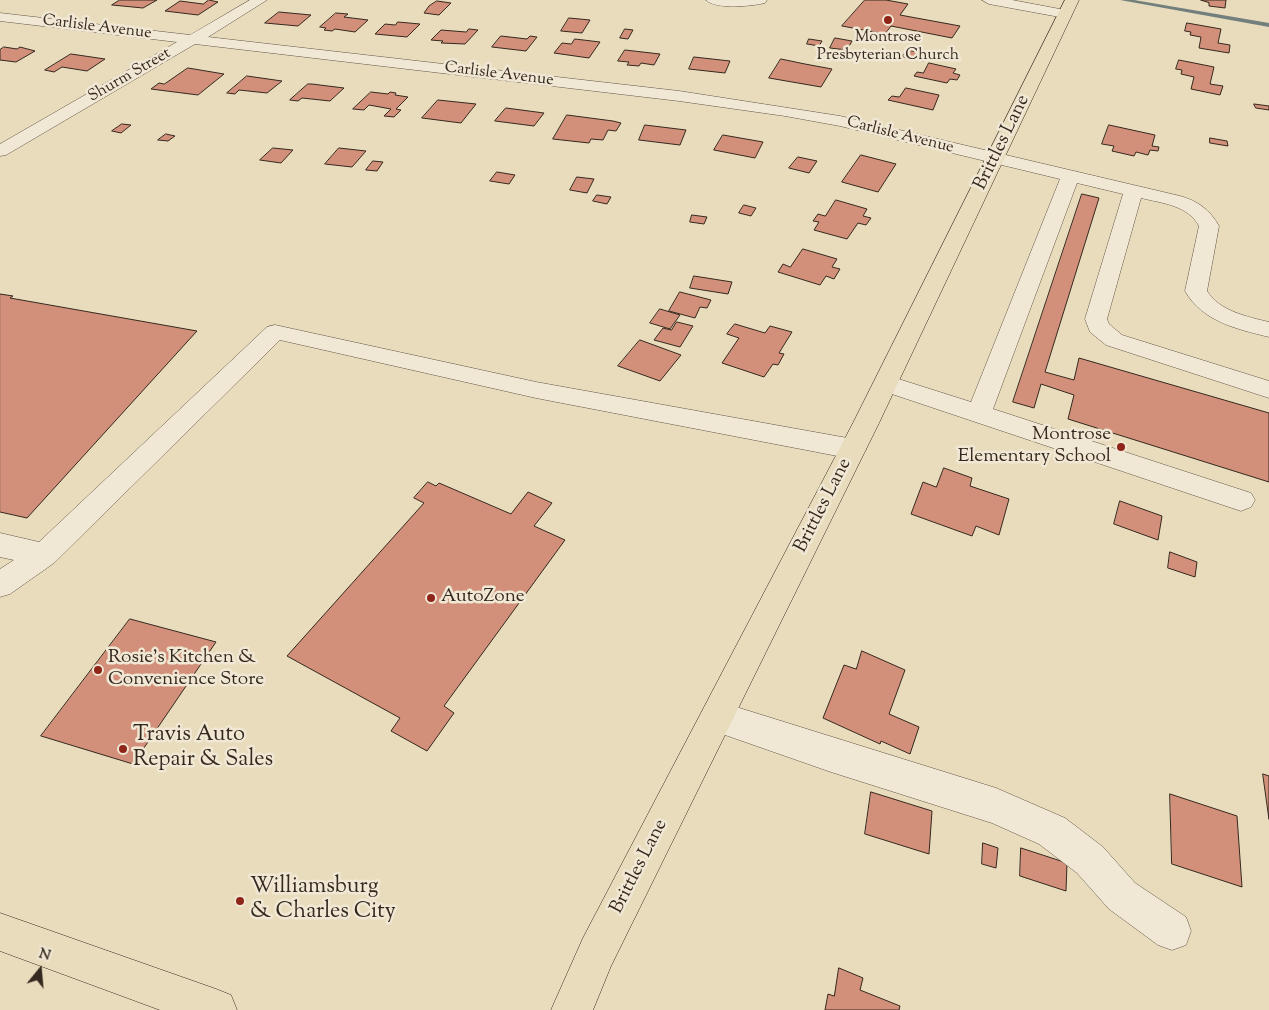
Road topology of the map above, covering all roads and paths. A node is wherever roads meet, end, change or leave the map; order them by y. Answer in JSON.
{"nodes":[{"id":1,"x":260,"y":0,"type":"edge"},
{"id":2,"x":713,"y":0,"type":"edge"},
{"id":3,"x":760,"y":0,"type":"edge"},
{"id":4,"x":989,"y":0,"type":"edge"},
{"id":5,"x":1068,"y":7,"type":"edge"},
{"id":6,"x":0,"y":17,"type":"edge"},
{"id":7,"x":192,"y":39,"type":"junction"},
{"id":8,"x":0,"y":151,"type":"edge"},
{"id":9,"x":995,"y":159,"type":"junction"},
{"id":10,"x":1070,"y":176,"type":"junction"},
{"id":11,"x":1133,"y":191,"type":"junction"},
{"id":12,"x":1269,"y":330,"type":"edge"},
{"id":13,"x":886,"y":383,"type":"junction"},
{"id":14,"x":1269,"y":390,"type":"edge"},
{"id":15,"x":979,"y":414,"type":"junction"},
{"id":16,"x":853,"y":449,"type":"junction"},
{"id":17,"x":1241,"y":500,"type":"dead end"},
{"id":18,"x":0,"y":545,"type":"edge"},
{"id":19,"x":44,"y":556,"type":"junction"},
{"id":20,"x":0,"y":584,"type":"edge"},
{"id":21,"x":717,"y":717,"type":"junction"},
{"id":22,"x":1172,"y":931,"type":"dead end"},
{"id":23,"x":0,"y":932,"type":"edge"},
{"id":24,"x":216,"y":1010,"type":"edge"},
{"id":25,"x":572,"y":1010,"type":"edge"}],
"edges":[{"from":1,"to":7,"type":"street","name":"Shurm Street"},
{"from":2,"to":3,"type":"street"},
{"from":4,"to":5,"type":"street"},
{"from":5,"to":9,"type":"main road","name":"Brittles Lane"},
{"from":6,"to":7,"type":"street","name":"Carlisle Avenue"},
{"from":7,"to":8,"type":"street","name":"Shurm Street"},
{"from":7,"to":9,"type":"street","name":"Carlisle Avenue"},
{"from":9,"to":10,"type":"street","name":"Carlisle Avenue"},
{"from":9,"to":13,"type":"main road","name":"Brittles Lane"},
{"from":10,"to":11,"type":"street","name":"Carlisle Avenue"},
{"from":10,"to":15,"type":"street"},
{"from":11,"to":12,"type":"street","name":"Carlisle Avenue"},
{"from":11,"to":14,"type":"street"},
{"from":13,"to":15,"type":"street"},
{"from":13,"to":16,"type":"main road","name":"Brittles Lane"},
{"from":15,"to":17,"type":"street"},
{"from":16,"to":19,"type":"street"},
{"from":16,"to":21,"type":"main road","name":"Brittles Lane"},
{"from":18,"to":19,"type":"street"},
{"from":19,"to":20,"type":"street"},
{"from":21,"to":22,"type":"street"},
{"from":21,"to":25,"type":"main road","name":"Brittles Lane"},
{"from":23,"to":24,"type":"main road"}]}
